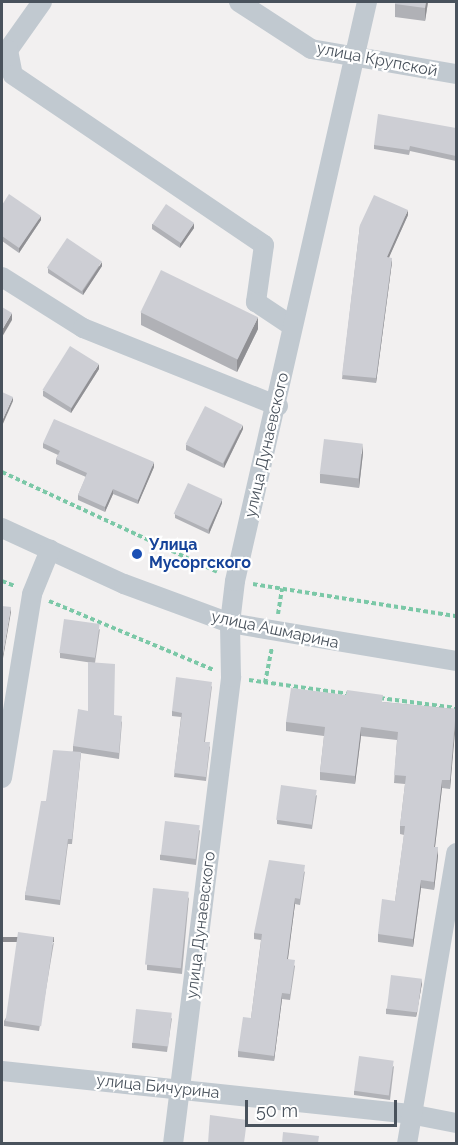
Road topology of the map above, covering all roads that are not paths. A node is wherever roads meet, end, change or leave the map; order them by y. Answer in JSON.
{"nodes":[{"id":1,"x":42,"y":2,"type":"edge"},
{"id":2,"x":239,"y":2,"type":"edge"},
{"id":3,"x":367,"y":2,"type":"edge"},
{"id":4,"x":353,"y":57,"type":"junction"},
{"id":5,"x":456,"y":74,"type":"edge"},
{"id":6,"x":2,"y":278,"type":"edge"},
{"id":7,"x":292,"y":326,"type":"junction"},
{"id":8,"x":278,"y":406,"type":"junction"},
{"id":9,"x":2,"y":528,"type":"edge"},
{"id":10,"x":50,"y":550,"type":"junction"},
{"id":11,"x":230,"y":623,"type":"junction"},
{"id":12,"x":456,"y":661,"type":"edge"},
{"id":13,"x":2,"y":778,"type":"edge"},
{"id":14,"x":456,"y":853,"type":"edge"},
{"id":15,"x":2,"y":1071,"type":"edge"},
{"id":16,"x":182,"y":1089,"type":"junction"},
{"id":17,"x":410,"y":1114,"type":"junction"},
{"id":18,"x":456,"y":1123,"type":"edge"},
{"id":19,"x":174,"y":1143,"type":"edge"},
{"id":20,"x":407,"y":1143,"type":"edge"}],
"edges":[{"from":1,"to":7,"type":"street"},
{"from":2,"to":4,"type":"street","name":"улица Крупской"},
{"from":3,"to":4,"type":"street","name":"улица Дунаевского"},
{"from":4,"to":5,"type":"street","name":"улица Крупской"},
{"from":4,"to":7,"type":"street","name":"улица Дунаевского"},
{"from":6,"to":8,"type":"street"},
{"from":7,"to":8,"type":"street","name":"улица Дунаевского"},
{"from":8,"to":11,"type":"street","name":"улица Дунаевского"},
{"from":9,"to":10,"type":"street","name":"улица Ашмарина"},
{"from":10,"to":11,"type":"street","name":"улица Ашмарина"},
{"from":10,"to":13,"type":"street"},
{"from":11,"to":12,"type":"street","name":"улица Ашмарина"},
{"from":11,"to":16,"type":"street","name":"улица Дунаевского"},
{"from":14,"to":17,"type":"street"},
{"from":15,"to":16,"type":"street","name":"улица Бичурина"},
{"from":16,"to":17,"type":"street","name":"улица Бичурина"},
{"from":16,"to":19,"type":"street","name":"улица Дунаевского"},
{"from":17,"to":18,"type":"street","name":"улица Бичурина"},
{"from":17,"to":20,"type":"street"}]}
